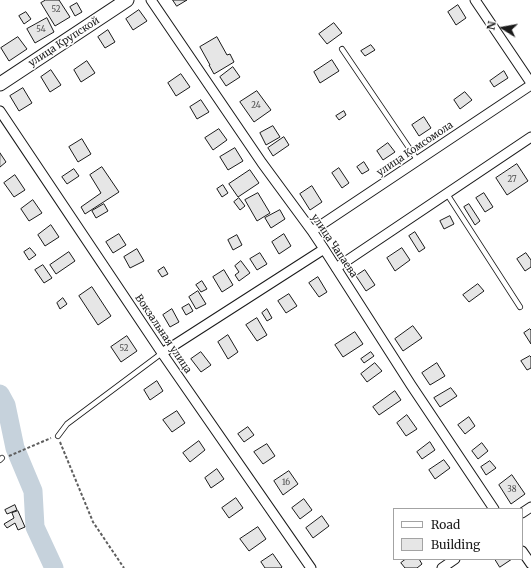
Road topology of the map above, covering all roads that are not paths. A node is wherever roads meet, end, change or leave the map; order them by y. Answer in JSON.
{"nodes":[{"id":1,"x":127,"y":0,"type":"edge"},
{"id":2,"x":151,"y":0,"type":"edge"},
{"id":3,"x":475,"y":0,"type":"edge"},
{"id":4,"x":342,"y":48,"type":"dead end"},
{"id":5,"x":0,"y":84,"type":"edge"},
{"id":6,"x":531,"y":84,"type":"edge"},
{"id":7,"x":0,"y":111,"type":"edge"},
{"id":8,"x":531,"y":137,"type":"edge"},
{"id":9,"x":418,"y":161,"type":"junction"},
{"id":10,"x":447,"y":194,"type":"junction"},
{"id":11,"x":312,"y":231,"type":"junction"},
{"id":12,"x":324,"y":250,"type":"junction"},
{"id":13,"x":336,"y":268,"type":"junction"},
{"id":14,"x":520,"y":307,"type":"dead end"},
{"id":15,"x":162,"y":353,"type":"junction"},
{"id":16,"x":58,"y":436,"type":"road end"},
{"id":17,"x":493,"y":508,"type":"edge"},
{"id":18,"x":523,"y":552,"type":"edge"},
{"id":19,"x":454,"y":560,"type":"edge"},
{"id":20,"x":531,"y":564,"type":"edge"},
{"id":21,"x":311,"y":568,"type":"edge"},
{"id":22,"x":442,"y":568,"type":"edge"}],
"edges":[{"from":1,"to":5,"type":"main road","name":"улица Крупской"},
{"from":2,"to":11,"type":"street","name":"улица Чапаева"},
{"from":3,"to":6,"type":"street"},
{"from":4,"to":9,"type":"lane"},
{"from":6,"to":9,"type":"street","name":"улица Комсомола"},
{"from":7,"to":15,"type":"street","name":"Вокзальная улица"},
{"from":8,"to":10,"type":"street"},
{"from":9,"to":11,"type":"street","name":"улица Комсомола"},
{"from":10,"to":13,"type":"street"},
{"from":10,"to":14,"type":"lane"},
{"from":11,"to":12,"type":"street","name":"улица Чапаева"},
{"from":12,"to":13,"type":"street","name":"улица Чапаева"},
{"from":12,"to":15,"type":"street"},
{"from":13,"to":17,"type":"street","name":"улица Чапаева"},
{"from":15,"to":16,"type":"lane"},
{"from":15,"to":21,"type":"street","name":"Вокзальная улица"},
{"from":18,"to":20,"type":"street"},
{"from":19,"to":22,"type":"street"}]}
